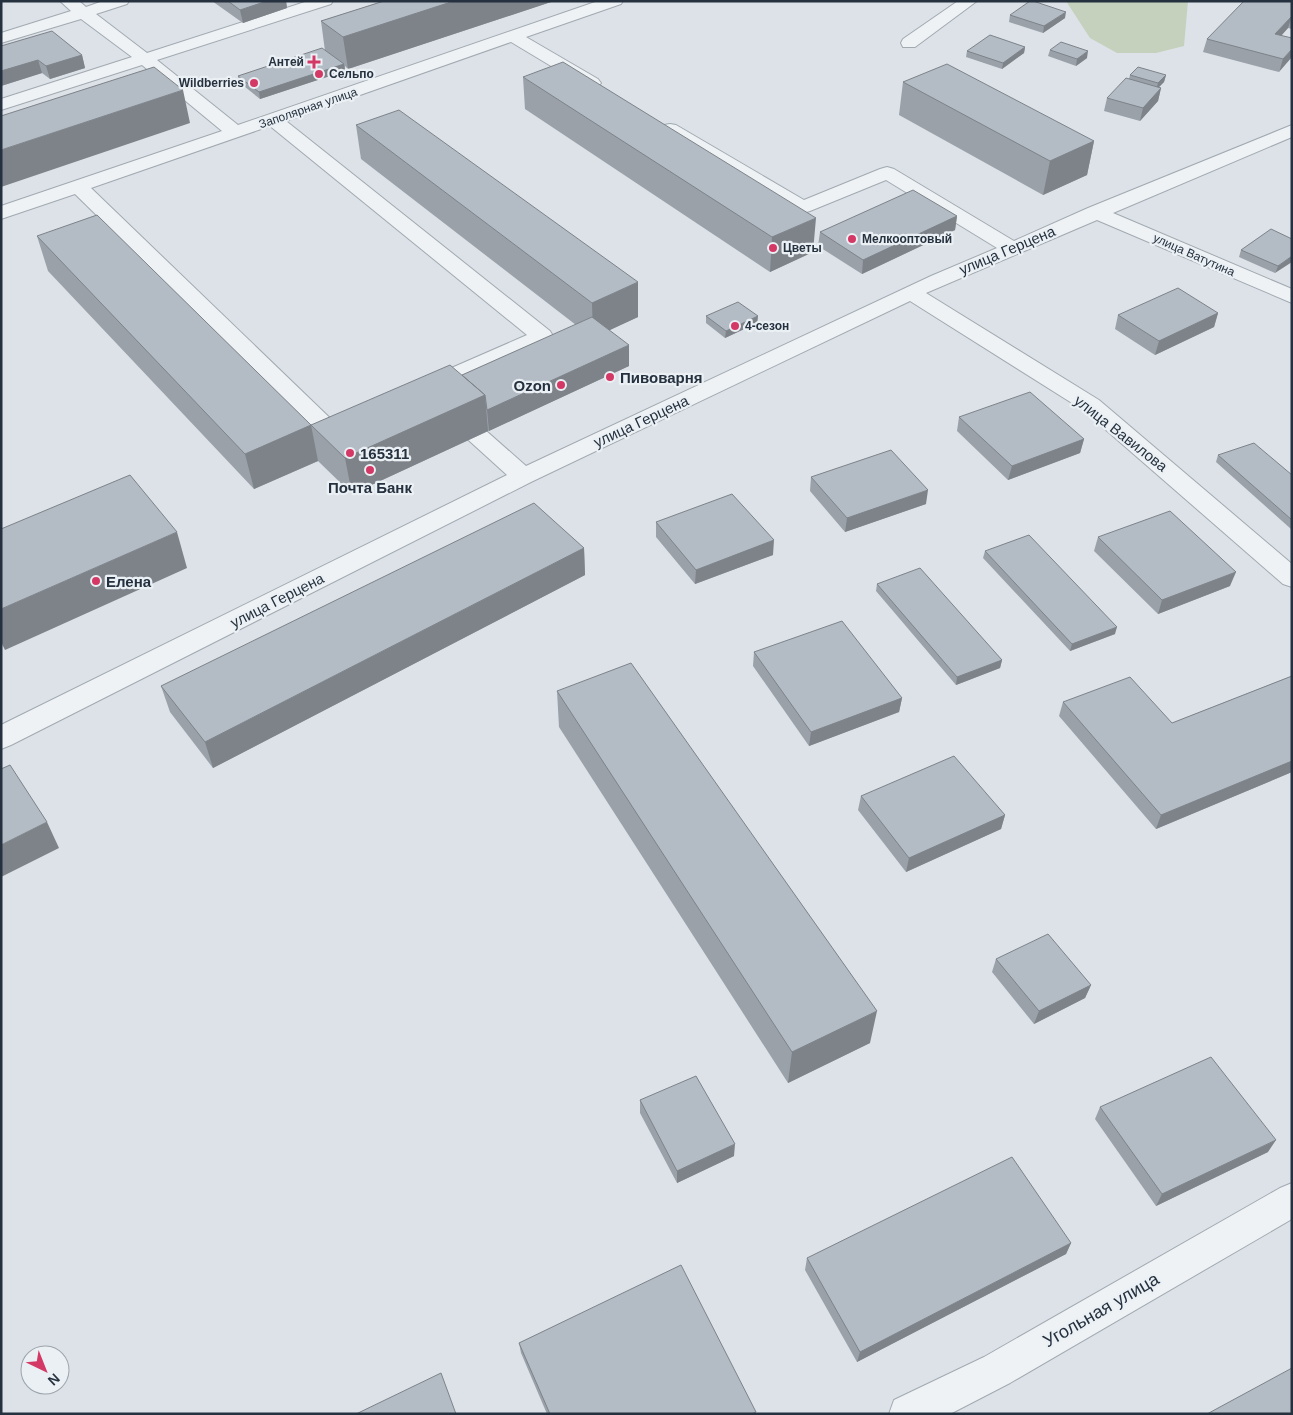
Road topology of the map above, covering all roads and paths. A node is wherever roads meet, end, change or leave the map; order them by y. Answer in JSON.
{"nodes":[{"id":1,"x":68,"y":1,"type":"edge"},
{"id":2,"x":121,"y":1,"type":"edge"},
{"id":3,"x":325,"y":1,"type":"edge"},
{"id":4,"x":615,"y":1,"type":"edge"},
{"id":5,"x":969,"y":1,"type":"edge"},
{"id":6,"x":84,"y":13,"type":"junction"},
{"id":7,"x":514,"y":36,"type":"junction"},
{"id":8,"x":1,"y":38,"type":"edge"},
{"id":9,"x":909,"y":43,"type":"dead end"},
{"id":10,"x":144,"y":59,"type":"junction"},
{"id":11,"x":608,"y":92,"type":"edge"},
{"id":12,"x":1,"y":105,"type":"edge"},
{"id":13,"x":274,"y":120,"type":"junction"},
{"id":14,"x":659,"y":122,"type":"edge"},
{"id":15,"x":1291,"y":130,"type":"edge"},
{"id":16,"x":236,"y":133,"type":"junction"},
{"id":17,"x":79,"y":187,"type":"junction"},
{"id":18,"x":1096,"y":212,"type":"junction"},
{"id":19,"x":1,"y":213,"type":"edge"},
{"id":20,"x":1012,"y":248,"type":"junction"},
{"id":21,"x":911,"y":293,"type":"junction"},
{"id":22,"x":1292,"y":297,"type":"edge"},
{"id":23,"x":373,"y":411,"type":"edge"},
{"id":24,"x":523,"y":477,"type":"junction"},
{"id":25,"x":1292,"y":578,"type":"edge"},
{"id":26,"x":1,"y":738,"type":"edge"},
{"id":27,"x":1292,"y":1200,"type":"edge"},
{"id":28,"x":908,"y":1414,"type":"edge"}],
"edges":[{"from":1,"to":6,"type":"street"},
{"from":2,"to":6,"type":"street"},
{"from":3,"to":10,"type":"street"},
{"from":4,"to":7,"type":"street","name":"Заполярная улица"},
{"from":5,"to":9,"type":"street"},
{"from":6,"to":8,"type":"street"},
{"from":6,"to":10,"type":"street"},
{"from":7,"to":11,"type":"street"},
{"from":7,"to":13,"type":"street","name":"Заполярная улица"},
{"from":10,"to":12,"type":"street"},
{"from":10,"to":16,"type":"street"},
{"from":13,"to":16,"type":"street","name":"Заполярная улица"},
{"from":13,"to":24,"type":"street"},
{"from":14,"to":20,"type":"street"},
{"from":15,"to":18,"type":"street","name":"улица Герцена"},
{"from":16,"to":17,"type":"street","name":"Заполярная улица"},
{"from":17,"to":19,"type":"street","name":"Заполярная улица"},
{"from":17,"to":23,"type":"street"},
{"from":18,"to":20,"type":"street","name":"улица Герцена"},
{"from":18,"to":22,"type":"street","name":"улица Ватутина"},
{"from":20,"to":21,"type":"street","name":"улица Герцена"},
{"from":21,"to":24,"type":"street","name":"улица Герцена"},
{"from":21,"to":25,"type":"street","name":"улица Вавилова"},
{"from":24,"to":26,"type":"street","name":"улица Герцена"},
{"from":27,"to":28,"type":"street","name":"Угольная улица"}]}
